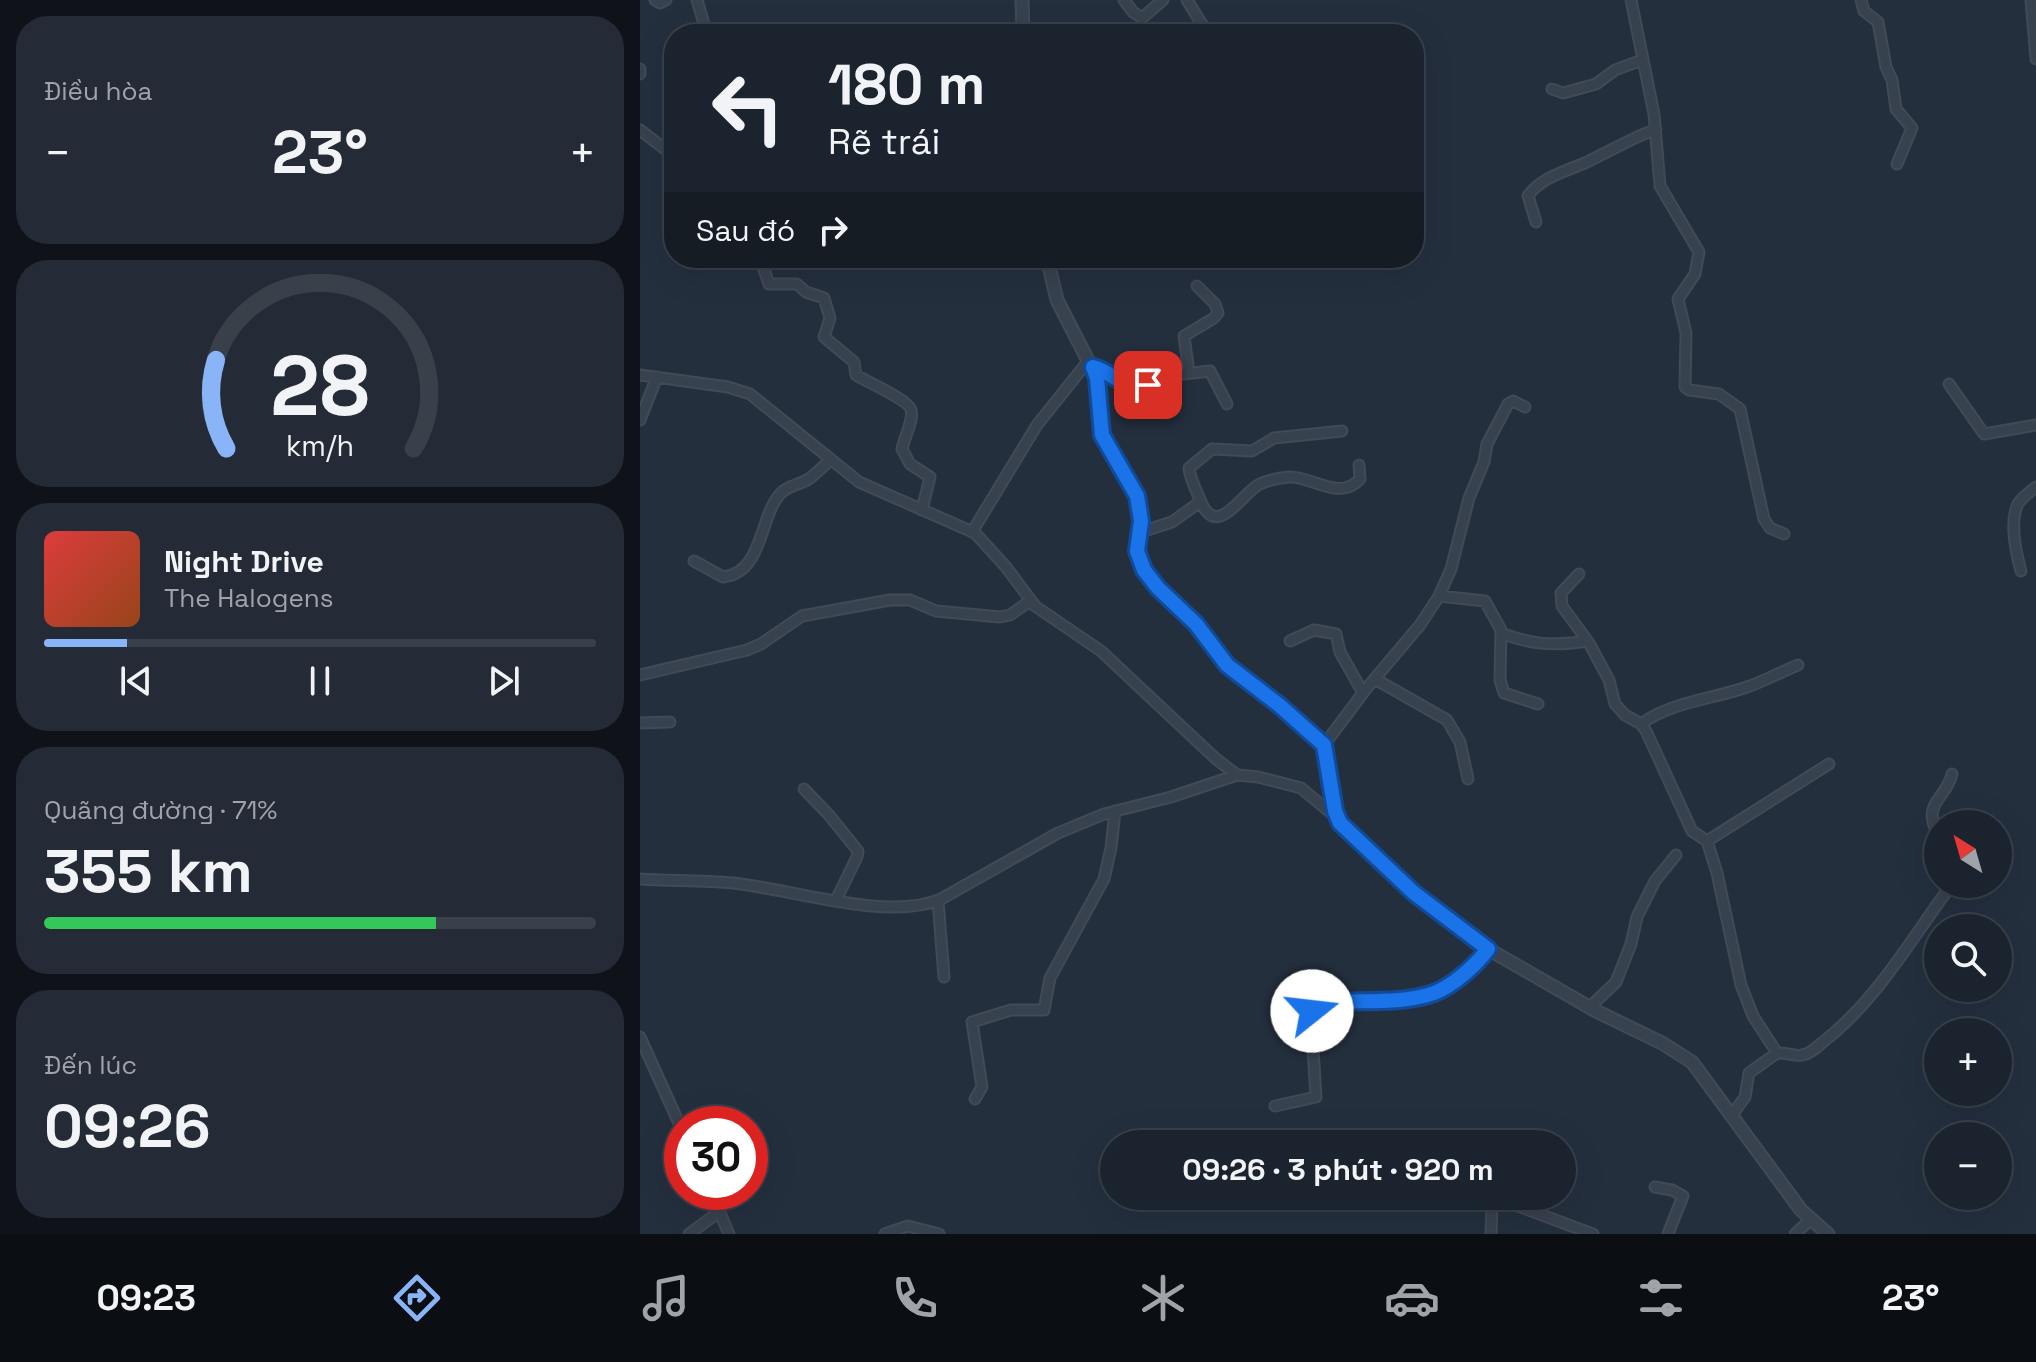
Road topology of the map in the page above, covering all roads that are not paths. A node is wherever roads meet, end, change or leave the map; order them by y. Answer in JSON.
{"nodes":[{"id":1,"x":655,"y":0,"type":"edge"},
{"id":2,"x":666,"y":0,"type":"edge"},
{"id":3,"x":697,"y":0,"type":"edge"},
{"id":4,"x":1022,"y":0,"type":"edge"},
{"id":5,"x":1124,"y":0,"type":"edge"},
{"id":6,"x":1163,"y":0,"type":"edge"},
{"id":7,"x":1187,"y":0,"type":"edge"},
{"id":8,"x":1631,"y":0,"type":"edge"},
{"id":9,"x":1861,"y":0,"type":"edge"},
{"id":10,"x":2031,"y":0,"type":"edge"},
{"id":11,"x":704,"y":24,"type":"edge"},
{"id":12,"x":1023,"y":24,"type":"edge"},
{"id":13,"x":1202,"y":24,"type":"edge"},
{"id":14,"x":2036,"y":59,"type":"edge"},
{"id":15,"x":1642,"y":60,"type":"junction"},
{"id":16,"x":1552,"y":89,"type":"dead end"},
{"id":17,"x":1656,"y":129,"type":"junction"},
{"id":18,"x":640,"y":130,"type":"edge"},
{"id":19,"x":664,"y":148,"type":"edge"},
{"id":20,"x":1897,"y":164,"type":"dead end"},
{"id":21,"x":1536,"y":222,"type":"dead end"},
{"id":22,"x":763,"y":268,"type":"edge"},
{"id":23,"x":1049,"y":268,"type":"edge"},
{"id":24,"x":1197,"y":286,"type":"dead end"},
{"id":25,"x":1091,"y":364,"type":"junction"},
{"id":26,"x":1189,"y":373,"type":"junction"},
{"id":27,"x":640,"y":375,"type":"edge"},
{"id":28,"x":657,"y":377,"type":"junction"},
{"id":29,"x":1949,"y":384,"type":"dead end"},
{"id":30,"x":1227,"y":404,"type":"dead end"},
{"id":31,"x":1525,"y":407,"type":"dead end"},
{"id":32,"x":640,"y":420,"type":"edge"},
{"id":33,"x":2036,"y":425,"type":"edge"},
{"id":34,"x":1342,"y":431,"type":"dead end"},
{"id":35,"x":831,"y":460,"type":"junction"},
{"id":36,"x":1359,"y":465,"type":"dead end"},
{"id":37,"x":2036,"y":487,"type":"edge"},
{"id":38,"x":1200,"y":502,"type":"junction"},
{"id":39,"x":922,"y":510,"type":"junction"},
{"id":40,"x":972,"y":532,"type":"junction"},
{"id":41,"x":1141,"y":532,"type":"junction"},
{"id":42,"x":1784,"y":534,"type":"dead end"},
{"id":43,"x":694,"y":561,"type":"dead end"},
{"id":44,"x":2021,"y":571,"type":"dead end"},
{"id":45,"x":1579,"y":574,"type":"dead end"},
{"id":46,"x":1439,"y":596,"type":"junction"},
{"id":47,"x":1030,"y":601,"type":"junction"},
{"id":48,"x":1501,"y":633,"type":"junction"},
{"id":49,"x":1290,"y":641,"type":"dead end"},
{"id":50,"x":1587,"y":641,"type":"junction"},
{"id":51,"x":1798,"y":665,"type":"dead end"},
{"id":52,"x":640,"y":675,"type":"edge"},
{"id":53,"x":1375,"y":679,"type":"junction"},
{"id":54,"x":1363,"y":693,"type":"junction"},
{"id":55,"x":1538,"y":704,"type":"dead end"},
{"id":56,"x":670,"y":722,"type":"dead end"},
{"id":57,"x":640,"y":723,"type":"edge"},
{"id":58,"x":1641,"y":724,"type":"junction"},
{"id":59,"x":1324,"y":745,"type":"junction"},
{"id":60,"x":1829,"y":764,"type":"dead end"},
{"id":61,"x":1952,"y":774,"type":"dead end"},
{"id":62,"x":1237,"y":775,"type":"junction"},
{"id":63,"x":1468,"y":779,"type":"dead end"},
{"id":64,"x":804,"y":789,"type":"dead end"},
{"id":65,"x":1932,"y":810,"type":"edge"},
{"id":66,"x":1115,"y":811,"type":"junction"},
{"id":67,"x":1337,"y":818,"type":"junction"},
{"id":68,"x":1707,"y":841,"type":"junction"},
{"id":69,"x":1676,"y":855,"type":"dead end"},
{"id":70,"x":640,"y":879,"type":"edge"},
{"id":71,"x":1942,"y":898,"type":"edge"},
{"id":72,"x":836,"y":900,"type":"junction"},
{"id":73,"x":938,"y":900,"type":"junction"},
{"id":74,"x":1488,"y":949,"type":"junction"},
{"id":75,"x":944,"y":977,"type":"dead end"},
{"id":76,"x":1590,"y":1007,"type":"junction"},
{"id":77,"x":640,"y":1037,"type":"edge"},
{"id":78,"x":1777,"y":1053,"type":"junction"},
{"id":79,"x":975,"y":1099,"type":"dead end"},
{"id":80,"x":671,"y":1106,"type":"edge"},
{"id":81,"x":1275,"y":1106,"type":"dead end"},
{"id":82,"x":1732,"y":1115,"type":"junction"},
{"id":83,"x":1655,"y":1187,"type":"dead end"},
{"id":84,"x":1492,"y":1210,"type":"edge"},
{"id":85,"x":1528,"y":1210,"type":"edge"},
{"id":86,"x":719,"y":1212,"type":"joint"},
{"id":87,"x":1810,"y":1220,"type":"junction"},
{"id":88,"x":689,"y":1234,"type":"edge"},
{"id":89,"x":729,"y":1234,"type":"edge"},
{"id":90,"x":885,"y":1234,"type":"edge"},
{"id":91,"x":939,"y":1234,"type":"edge"},
{"id":92,"x":1491,"y":1234,"type":"edge"},
{"id":93,"x":1593,"y":1234,"type":"edge"},
{"id":94,"x":1668,"y":1234,"type":"edge"},
{"id":95,"x":1795,"y":1234,"type":"edge"},
{"id":96,"x":1828,"y":1234,"type":"edge"}],
"edges":[{"from":1,"to":2,"type":"street"},
{"from":3,"to":11,"type":"street"},
{"from":4,"to":12,"type":"street"},
{"from":5,"to":6,"type":"street"},
{"from":7,"to":13,"type":"street"},
{"from":8,"to":15,"type":"street"},
{"from":9,"to":20,"type":"street"},
{"from":10,"to":14,"type":"street"},
{"from":15,"to":16,"type":"street"},
{"from":15,"to":17,"type":"street"},
{"from":17,"to":21,"type":"street"},
{"from":17,"to":42,"type":"street"},
{"from":18,"to":19,"type":"street"},
{"from":22,"to":39,"type":"street"},
{"from":23,"to":25,"type":"street"},
{"from":24,"to":26,"type":"street"},
{"from":25,"to":26,"type":"street"},
{"from":25,"to":40,"type":"street"},
{"from":25,"to":41,"type":"street"},
{"from":26,"to":30,"type":"street"},
{"from":27,"to":28,"type":"street"},
{"from":28,"to":32,"type":"street"},
{"from":28,"to":35,"type":"street"},
{"from":29,"to":33,"type":"street"},
{"from":31,"to":46,"type":"street"},
{"from":34,"to":38,"type":"street"},
{"from":35,"to":39,"type":"street"},
{"from":35,"to":43,"type":"street"},
{"from":36,"to":38,"type":"street"},
{"from":37,"to":44,"type":"street"},
{"from":38,"to":41,"type":"street"},
{"from":39,"to":40,"type":"street"},
{"from":40,"to":47,"type":"street"},
{"from":41,"to":59,"type":"street"},
{"from":45,"to":50,"type":"street"},
{"from":46,"to":48,"type":"street"},
{"from":46,"to":53,"type":"street"},
{"from":47,"to":52,"type":"street"},
{"from":47,"to":62,"type":"street"},
{"from":48,"to":50,"type":"street"},
{"from":48,"to":55,"type":"street"},
{"from":49,"to":54,"type":"street"},
{"from":50,"to":58,"type":"street"},
{"from":51,"to":58,"type":"street"},
{"from":53,"to":54,"type":"street"},
{"from":53,"to":63,"type":"street"},
{"from":54,"to":59,"type":"street"},
{"from":56,"to":57,"type":"street"},
{"from":58,"to":68,"type":"street"},
{"from":59,"to":67,"type":"street"},
{"from":60,"to":68,"type":"street"},
{"from":61,"to":65,"type":"street"},
{"from":62,"to":66,"type":"street"},
{"from":62,"to":67,"type":"street"},
{"from":64,"to":72,"type":"street"},
{"from":66,"to":73,"type":"street"},
{"from":66,"to":79,"type":"street"},
{"from":67,"to":74,"type":"street"},
{"from":68,"to":78,"type":"street"},
{"from":69,"to":76,"type":"street"},
{"from":70,"to":72,"type":"street"},
{"from":71,"to":78,"type":"street"},
{"from":72,"to":73,"type":"street"},
{"from":73,"to":75,"type":"street"},
{"from":74,"to":76,"type":"street"},
{"from":74,"to":81,"type":"street"},
{"from":76,"to":82,"type":"street"},
{"from":77,"to":80,"type":"street"},
{"from":78,"to":82,"type":"street"},
{"from":82,"to":87,"type":"street"},
{"from":83,"to":94,"type":"street"},
{"from":84,"to":92,"type":"street"},
{"from":85,"to":93,"type":"street"},
{"from":86,"to":88,"type":"street"},
{"from":86,"to":89,"type":"street"},
{"from":87,"to":95,"type":"street"},
{"from":87,"to":96,"type":"street"},
{"from":90,"to":91,"type":"street"}]}
